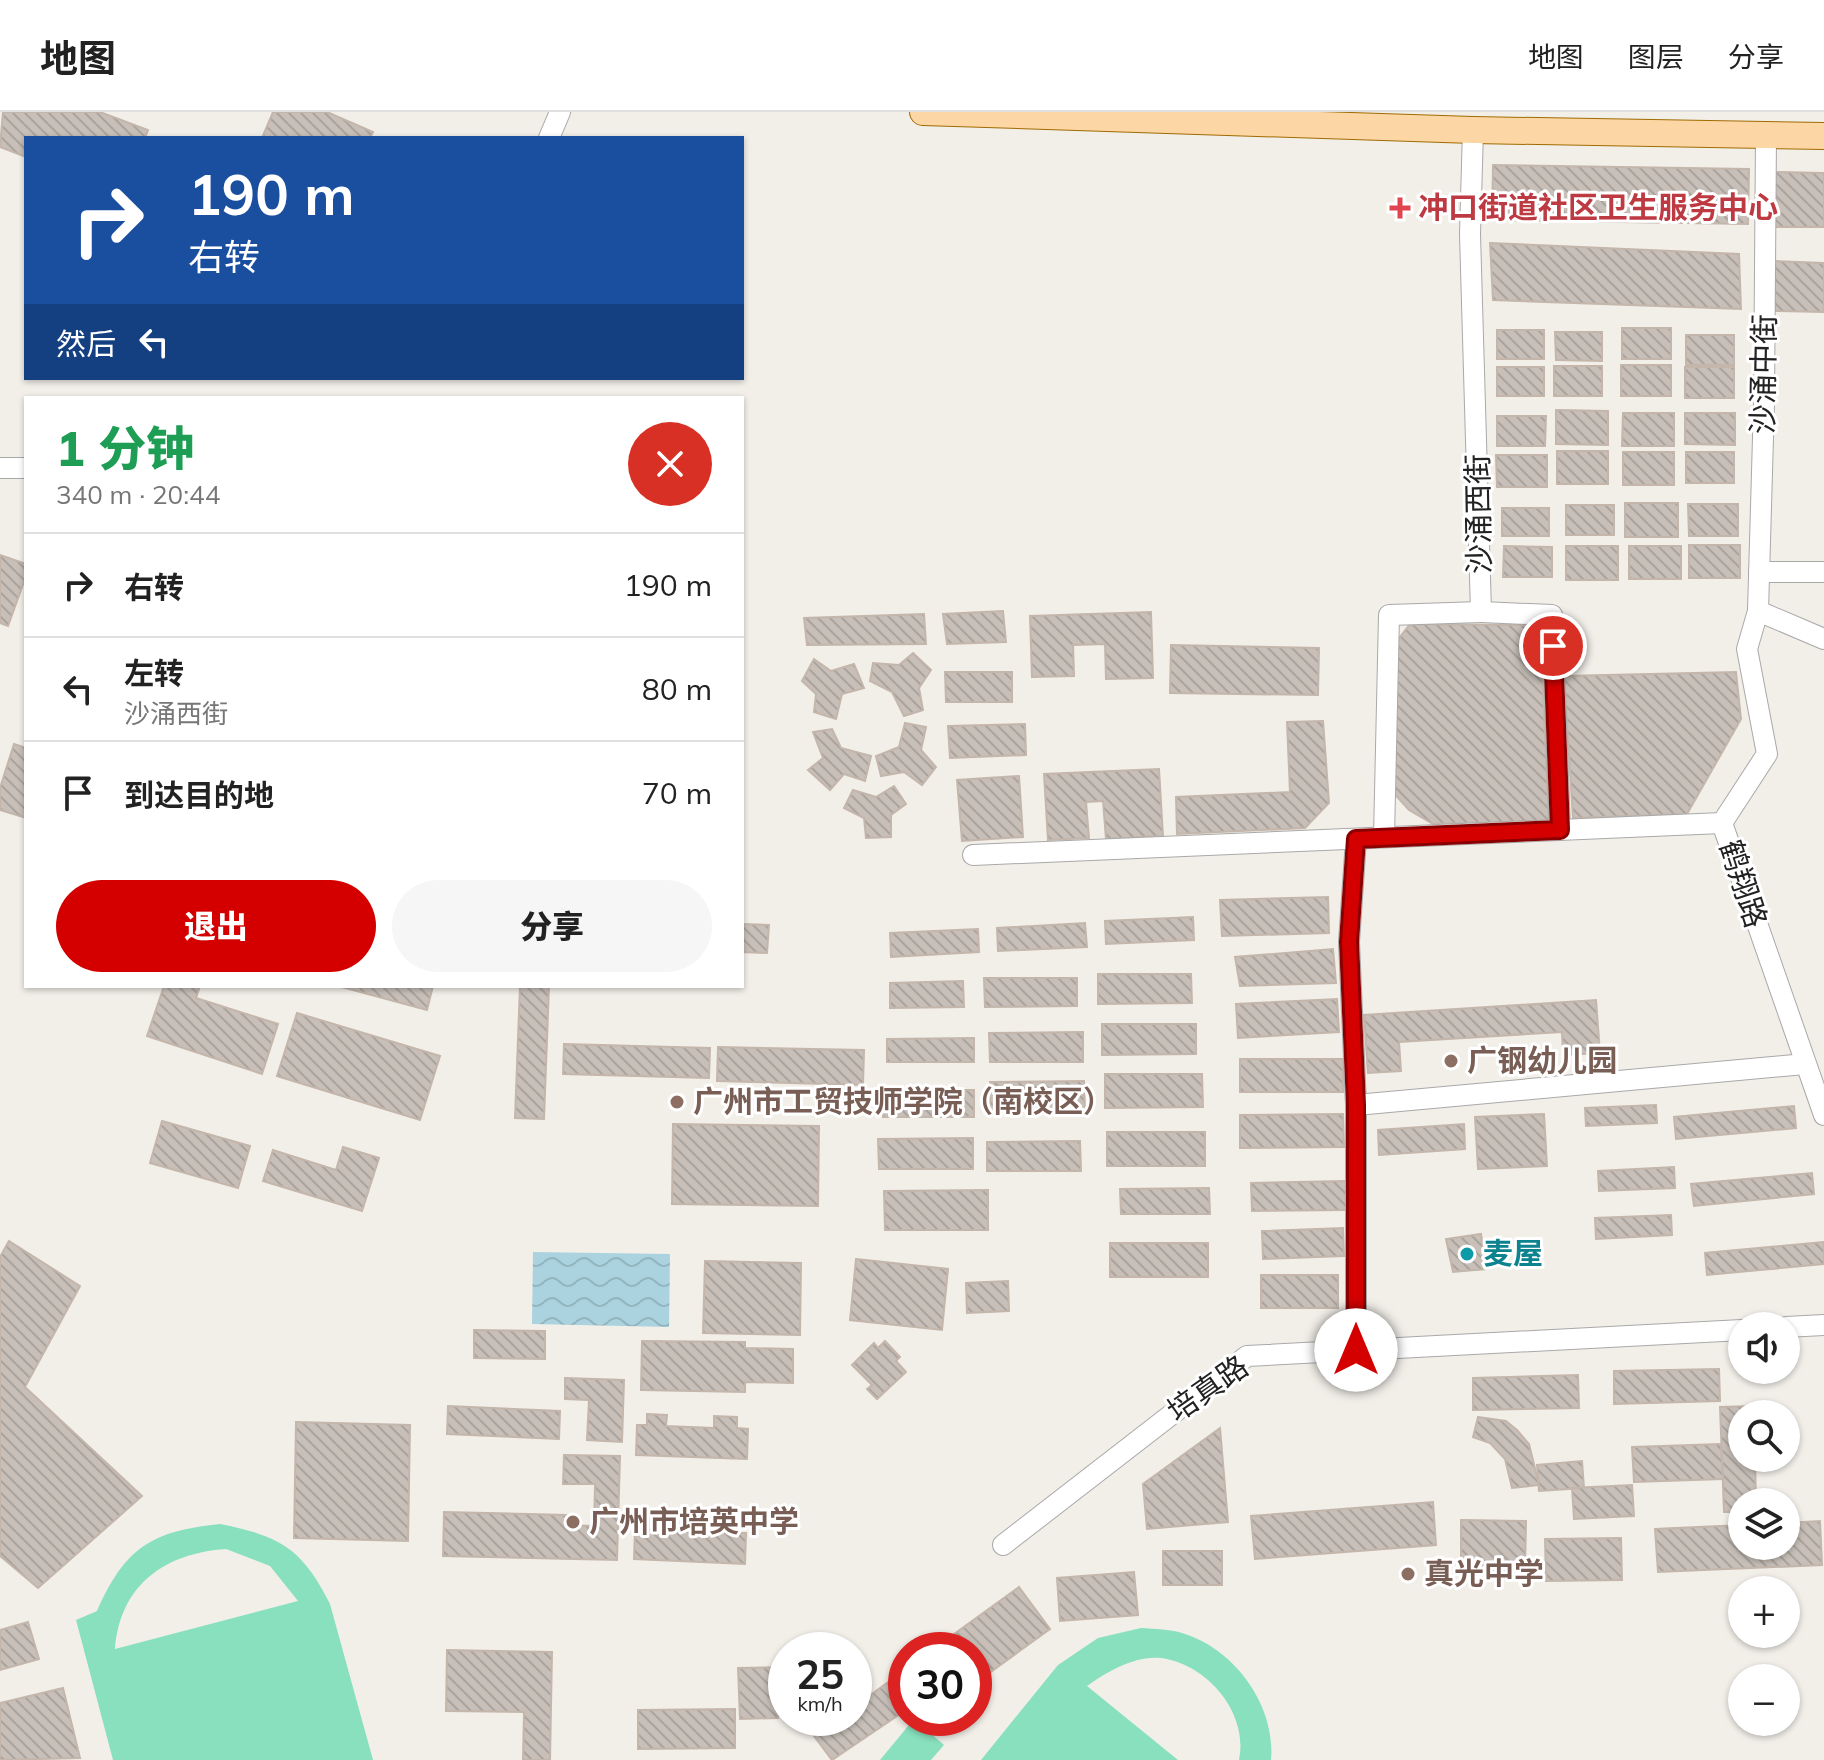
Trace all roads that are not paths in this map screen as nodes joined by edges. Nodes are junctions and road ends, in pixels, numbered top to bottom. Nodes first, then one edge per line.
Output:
1 (560, 112) edge
2 (923, 112) edge
3 (1473, 130) junction
4 (550, 136) edge
5 (1766, 136) junction
6 (1824, 136) edge
7 (0, 468) edge
8 (24, 468) edge
9 (1759, 572) junction
10 (1824, 572) edge
11 (1758, 611) junction
12 (1481, 612) junction
13 (1824, 639) edge
14 (1722, 823) junction
15 (1560, 830) junction
16 (1384, 837) junction
17 (1356, 839) junction
18 (973, 855) dead end
19 (1805, 1064) junction
20 (1356, 1105) junction
21 (1824, 1115) edge
22 (1824, 1325) edge
23 (1800, 1326) edge
24 (1728, 1331) edge
25 (1356, 1350) junction
26 (1003, 1545) dead end

1 - 4 street
2 - 3 main road
3 - 5 main road
3 - 12 street, 沙涌西街
5 - 6 main road
5 - 9 street, 沙涌中街
7 - 8 street
9 - 10 street
9 - 11 street, 沙涌中街
11 - 13 street
11 - 14 street, 鹤翔路
12 - 15 street, 沙涌西街
12 - 16 street
14 - 15 street
14 - 19 street, 鹤翔路
15 - 16 street
16 - 17 street
17 - 18 street
17 - 20 street
19 - 20 street
19 - 21 street, 鹤翔路
20 - 25 street
22 - 23 street
24 - 25 street, 培真路
25 - 26 street, 培真路

